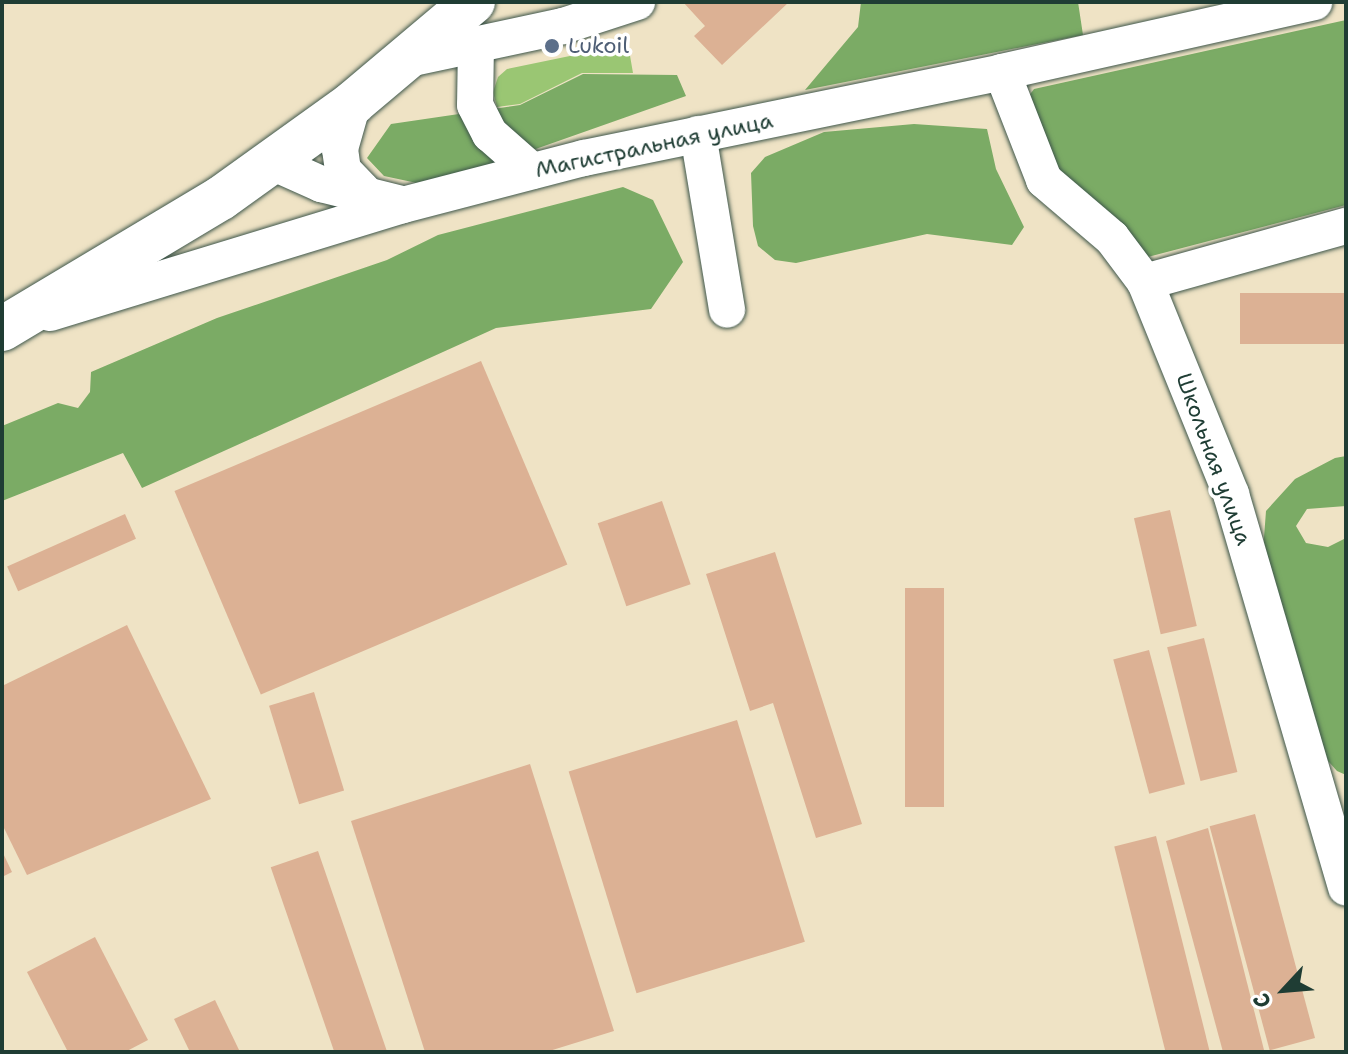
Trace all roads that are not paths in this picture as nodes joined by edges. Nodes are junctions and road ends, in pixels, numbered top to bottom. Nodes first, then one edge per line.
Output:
1 (637, 2) edge
2 (1314, 2) edge
3 (475, 23) edge
4 (1002, 72) junction
5 (353, 103) junction
6 (698, 134) junction
7 (272, 162) junction
8 (532, 171) junction
9 (368, 196) junction
10 (403, 205) junction
11 (1346, 226) edge
12 (1145, 282) junction
13 (727, 310) dead end
14 (4, 328) edge
15 (1346, 888) edge

1 - 3 street
2 - 4 street, Магистральная улица
3 - 5 main road
3 - 8 street
4 - 6 street, Магистральная улица
4 - 12 street, Школьная улица
5 - 7 main road
5 - 9 street
6 - 8 street, Магистральная улица
6 - 13 street
7 - 9 street
7 - 14 main road
8 - 10 street, Магистральная улица
9 - 10 street
10 - 14 street, Магистральная улица
11 - 12 street
12 - 15 street, Школьная улица

